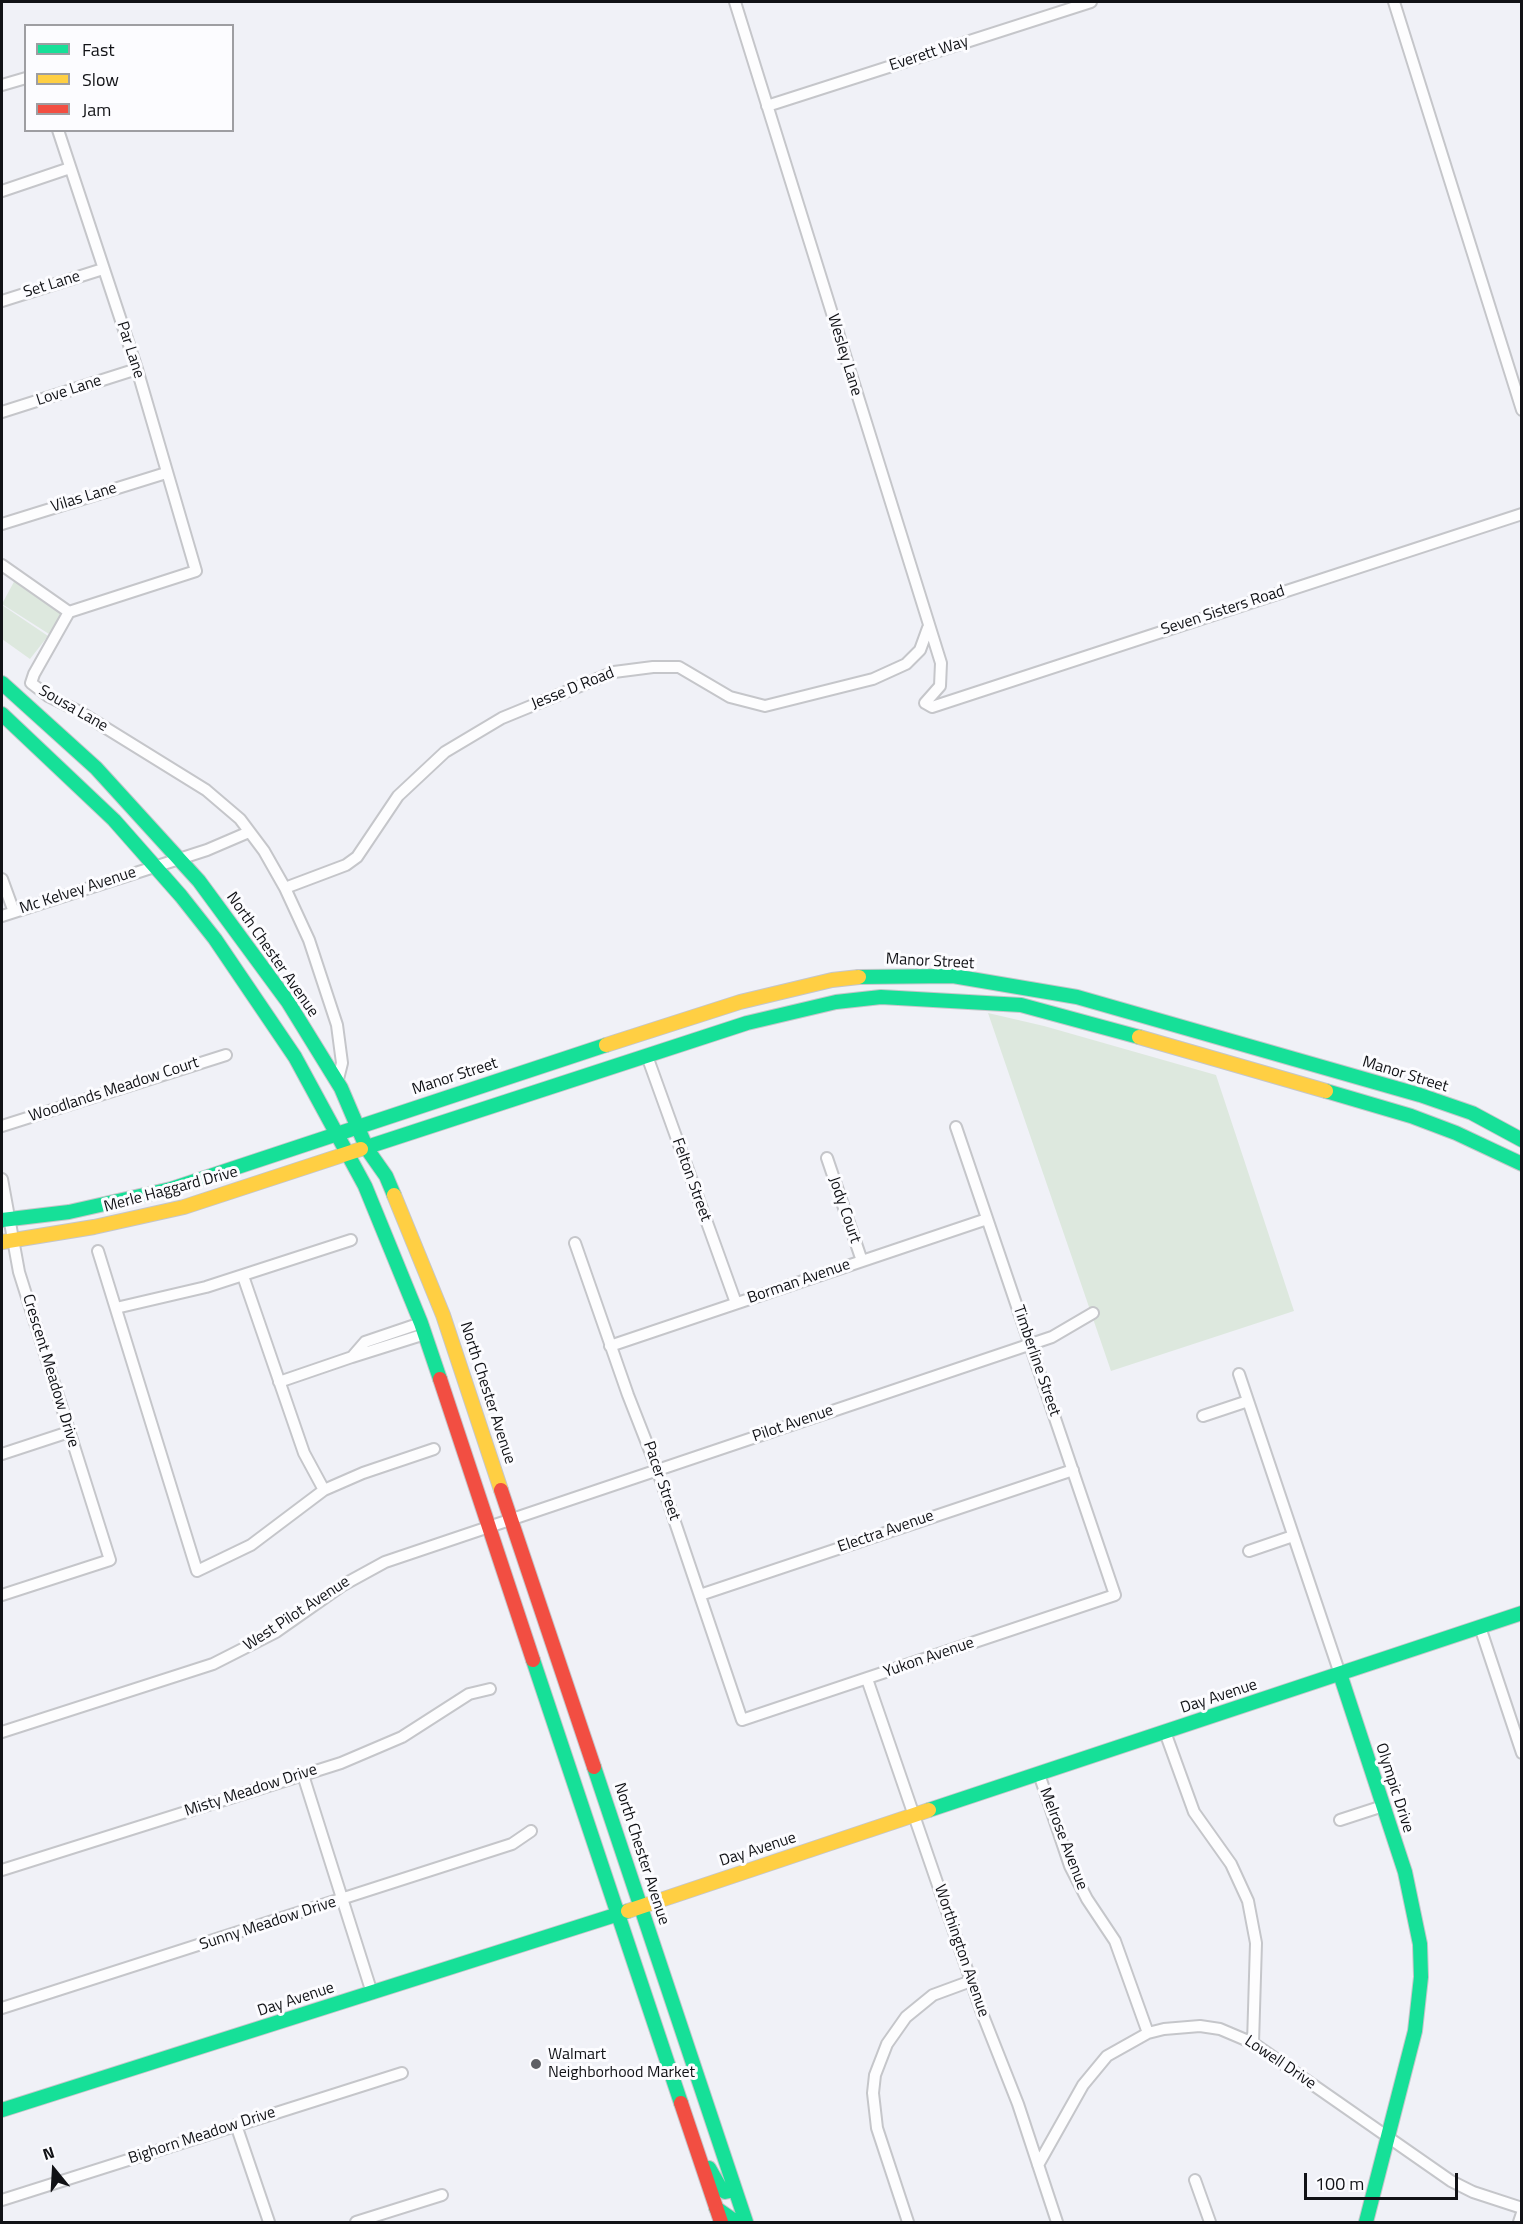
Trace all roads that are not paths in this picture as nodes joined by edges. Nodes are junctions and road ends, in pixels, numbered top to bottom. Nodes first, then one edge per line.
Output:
1 (735, 2) edge
2 (1091, 2) edge
3 (1394, 2) edge
4 (24, 79) edge
5 (2, 85) edge
6 (767, 106) junction
7 (59, 132) edge
8 (70, 168) junction
9 (2, 191) edge
10 (103, 269) junction
11 (2, 301) edge
12 (137, 369) junction
13 (1521, 410) edge
14 (2, 412) edge
15 (166, 473) junction
16 (1521, 514) edge
17 (2, 524) edge
18 (2, 565) edge
19 (69, 612) junction
20 (928, 628) junction
21 (2, 683) edge
22 (925, 703) joint
23 (2, 714) edge
24 (249, 832) junction
25 (179, 858) junction
26 (155, 865) junction
27 (2, 879) edge
28 (285, 888) junction
29 (14, 912) junction
30 (2, 916) edge
31 (226, 1054) dead end
32 (647, 1056) junction
33 (337, 1083) junction
34 (357, 1125) junction
35 (2, 1126) edge
36 (956, 1127) dead end
37 (334, 1132) junction
38 (1521, 1140) edge
39 (368, 1149) junction
40 (346, 1155) junction
41 (827, 1158) dead end
42 (1521, 1164) edge
43 (2, 1179) edge
44 (987, 1219) junction
45 (6, 1220) edge
46 (351, 1240) dead end
47 (8, 1241) edge
48 (575, 1243) dead end
49 (98, 1251) dead end
50 (862, 1261) junction
51 (243, 1276) junction
52 (736, 1303) junction
53 (116, 1308) junction
54 (1093, 1313) dead end
55 (423, 1328) junction
56 (1030, 1344) junction
57 (610, 1346) junction
58 (1239, 1374) dead end
59 (279, 1382) junction
60 (1248, 1401) junction
61 (1203, 1416) dead end
62 (69, 1432) junction
63 (435, 1449) dead end
64 (2, 1454) edge
65 (657, 1469) junction
66 (1073, 1470) junction
67 (324, 1490) junction
68 (511, 1517) junction
69 (489, 1524) junction
70 (1293, 1536) junction
71 (1249, 1551) dead end
72 (2, 1594) edge
73 (700, 1595) junction
74 (1115, 1595) joint
75 (1521, 1613) edge
76 (1480, 1627) junction
77 (1340, 1674) junction
78 (867, 1678) junction
79 (490, 1689) dead end
80 (742, 1720) joint
81 (2, 1732) edge
82 (1165, 1732) junction
83 (1521, 1753) edge
84 (1039, 1774) junction
85 (303, 1775) junction
86 (1383, 1806) junction
87 (914, 1816) junction
88 (1340, 1820) dead end
89 (531, 1831) dead end
90 (2, 1870) edge
91 (342, 1900) junction
92 (640, 1906) junction
93 (618, 1914) junction
94 (971, 1981) junction
95 (372, 1993) junction
96 (2, 2008) edge
97 (1148, 2033) junction
98 (1253, 2043) junction
99 (402, 2073) dead end
100 (2, 2110) edge
101 (236, 2125) junction
102 (1388, 2138) junction
103 (695, 2145) junction
104 (1038, 2165) junction
105 (1195, 2180) dead end
106 (735, 2190) junction
107 (442, 2195) dead end
108 (2, 2200) edge
109 (716, 2208) junction
110 (1521, 2208) edge
111 (1521, 2213) edge
112 (269, 2223) edge
113 (356, 2223) edge
114 (721, 2223) edge
115 (736, 2223) edge
116 (746, 2223) edge
117 (908, 2223) edge
118 (1057, 2223) edge
119 (1210, 2223) edge
120 (1365, 2223) edge
121 (1519, 2223) edge

1 - 6 street, Wesley Lane
2 - 6 street, Everett Way
3 - 13 street
4 - 5 street
6 - 20 street, Wesley Lane
7 - 8 street, Par Lane
8 - 9 street
8 - 10 street, Par Lane
10 - 11 street, Set Lane
10 - 12 street, Par Lane
12 - 14 street, Love Lane
12 - 15 street, Par Lane
15 - 17 street, Vilas Lane
15 - 19 street, Par Lane
16 - 22 street, Seven Sisters Road
18 - 19 street
19 - 24 street, Sousa Lane
20 - 22 street, Wesley Lane
20 - 28 street, Jesse D Road
21 - 25 main road, North Chester Avenue
23 - 26 main road
24 - 25 street
24 - 28 street
25 - 26 street
25 - 33 main road, North Chester Avenue
26 - 29 street, Mc Kelvey Avenue
26 - 37 main road
27 - 29 street
28 - 33 street
29 - 30 street, Mc Kelvey Avenue
31 - 35 street, Woodlands Meadow Court
32 - 39 main road
32 - 42 main road
32 - 52 street, Felton Street
33 - 34 main road, North Chester Avenue
34 - 37 main road, Manor Street
34 - 38 main road, Manor Street
34 - 39 main road, North Chester Avenue
36 - 44 street, Timberline Street
37 - 40 main road
37 - 45 main road, Merle Haggard Drive
39 - 40 main road
39 - 68 main road, North Chester Avenue
40 - 47 main road, Merle Haggard Drive
40 - 55 main road
41 - 50 street, Jody Court
43 - 45 street, Crescent Meadow Drive
44 - 50 street, Borman Avenue
44 - 56 street, Timberline Street
45 - 47 street, Crescent Meadow Drive
46 - 51 street
47 - 62 street, Crescent Meadow Drive
48 - 57 street, Pacer Street
49 - 53 street
50 - 52 street, Borman Avenue
51 - 53 street
51 - 59 street
52 - 57 street, Borman Avenue
53 - 67 street
54 - 56 street, Pilot Avenue
55 - 59 street
55 - 69 main road
56 - 65 street, Pilot Avenue
56 - 66 street, Timberline Street
57 - 65 street, Pacer Street
58 - 60 street, Olympic Drive
59 - 67 street
60 - 61 street
60 - 70 street, Olympic Drive
62 - 64 street
62 - 72 street, Crescent Meadow Drive
63 - 67 street
65 - 68 street, Pilot Avenue
65 - 73 street, Pacer Street
66 - 73 street, Electra Avenue
66 - 74 street, Timberline Street
68 - 69 street, Pilot Avenue
68 - 92 main road, North Chester Avenue
69 - 81 street, West Pilot Avenue
69 - 93 main road
70 - 71 street
70 - 77 street, Olympic Drive
73 - 80 street, Pacer Street
74 - 78 street, Yukon Avenue
75 - 76 main road, Day Avenue
76 - 77 main road, Day Avenue
76 - 83 street
77 - 82 main road, Day Avenue
77 - 86 main road, Olympic Drive
78 - 80 street, Yukon Avenue
78 - 87 street, Worthington Avenue
79 - 85 street, Misty Meadow Drive
82 - 84 main road, Day Avenue
82 - 98 street
84 - 87 main road, Day Avenue
84 - 97 street, Melrose Avenue
85 - 90 street, Misty Meadow Drive
85 - 91 street
86 - 88 street
86 - 102 main road, Olympic Drive
87 - 92 main road, Day Avenue
87 - 94 street, Worthington Avenue
89 - 91 street, Sunny Meadow Drive
91 - 95 street
91 - 96 street, Sunny Meadow Drive
92 - 93 main road, Day Avenue
92 - 106 main road, North Chester Avenue
93 - 95 main road, Day Avenue
93 - 103 main road
94 - 104 street, Worthington Avenue
94 - 117 street
95 - 100 main road, Day Avenue
97 - 98 street, Lowell Drive
97 - 104 street, Lowell Drive
98 - 102 street, Lowell Drive
99 - 101 street, Bighorn Meadow Drive
101 - 108 street, Bighorn Meadow Drive
101 - 112 street
102 - 110 street, Lowell Drive
102 - 120 main road, Olympic Drive
103 - 106 main road
103 - 109 main road
104 - 118 street, Worthington Avenue
105 - 119 street
106 - 116 main road, North Chester Avenue
107 - 113 street
109 - 114 main road
109 - 115 main road
111 - 121 street

